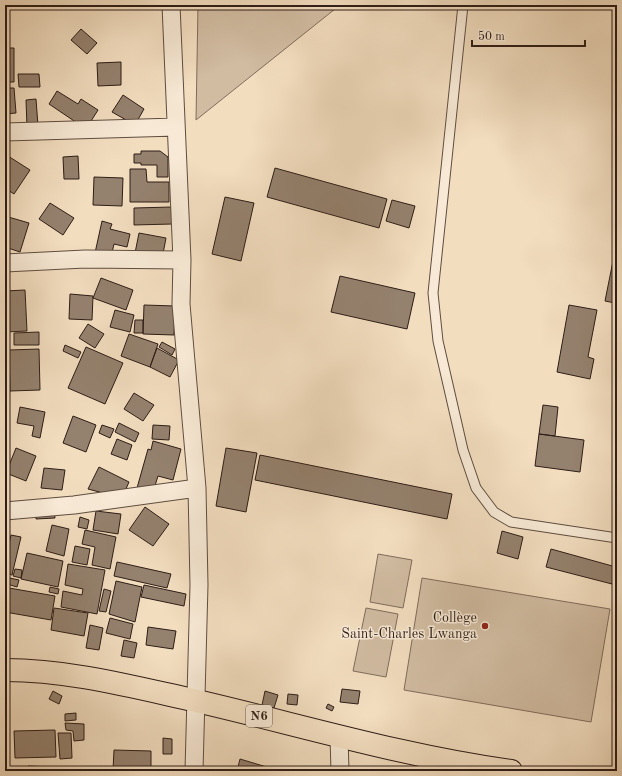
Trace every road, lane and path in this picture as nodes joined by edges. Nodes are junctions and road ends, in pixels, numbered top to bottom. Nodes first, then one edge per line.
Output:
1 (171, 5) edge
2 (463, 5) edge
3 (176, 127) junction
4 (5, 132) edge
5 (182, 260) junction
6 (5, 263) edge
7 (197, 488) junction
8 (5, 511) edge
9 (617, 538) edge
10 (5, 670) edge
11 (196, 700) junction
12 (339, 737) junction
13 (194, 771) edge
14 (340, 771) edge
15 (511, 771) edge

1 - 3 street
2 - 9 lane
3 - 4 street
3 - 5 street
5 - 6 street
5 - 7 street
7 - 8 street
7 - 11 street
10 - 11 main road, N6
11 - 12 main road, N6
11 - 13 street
12 - 14 street
12 - 15 main road, N6

